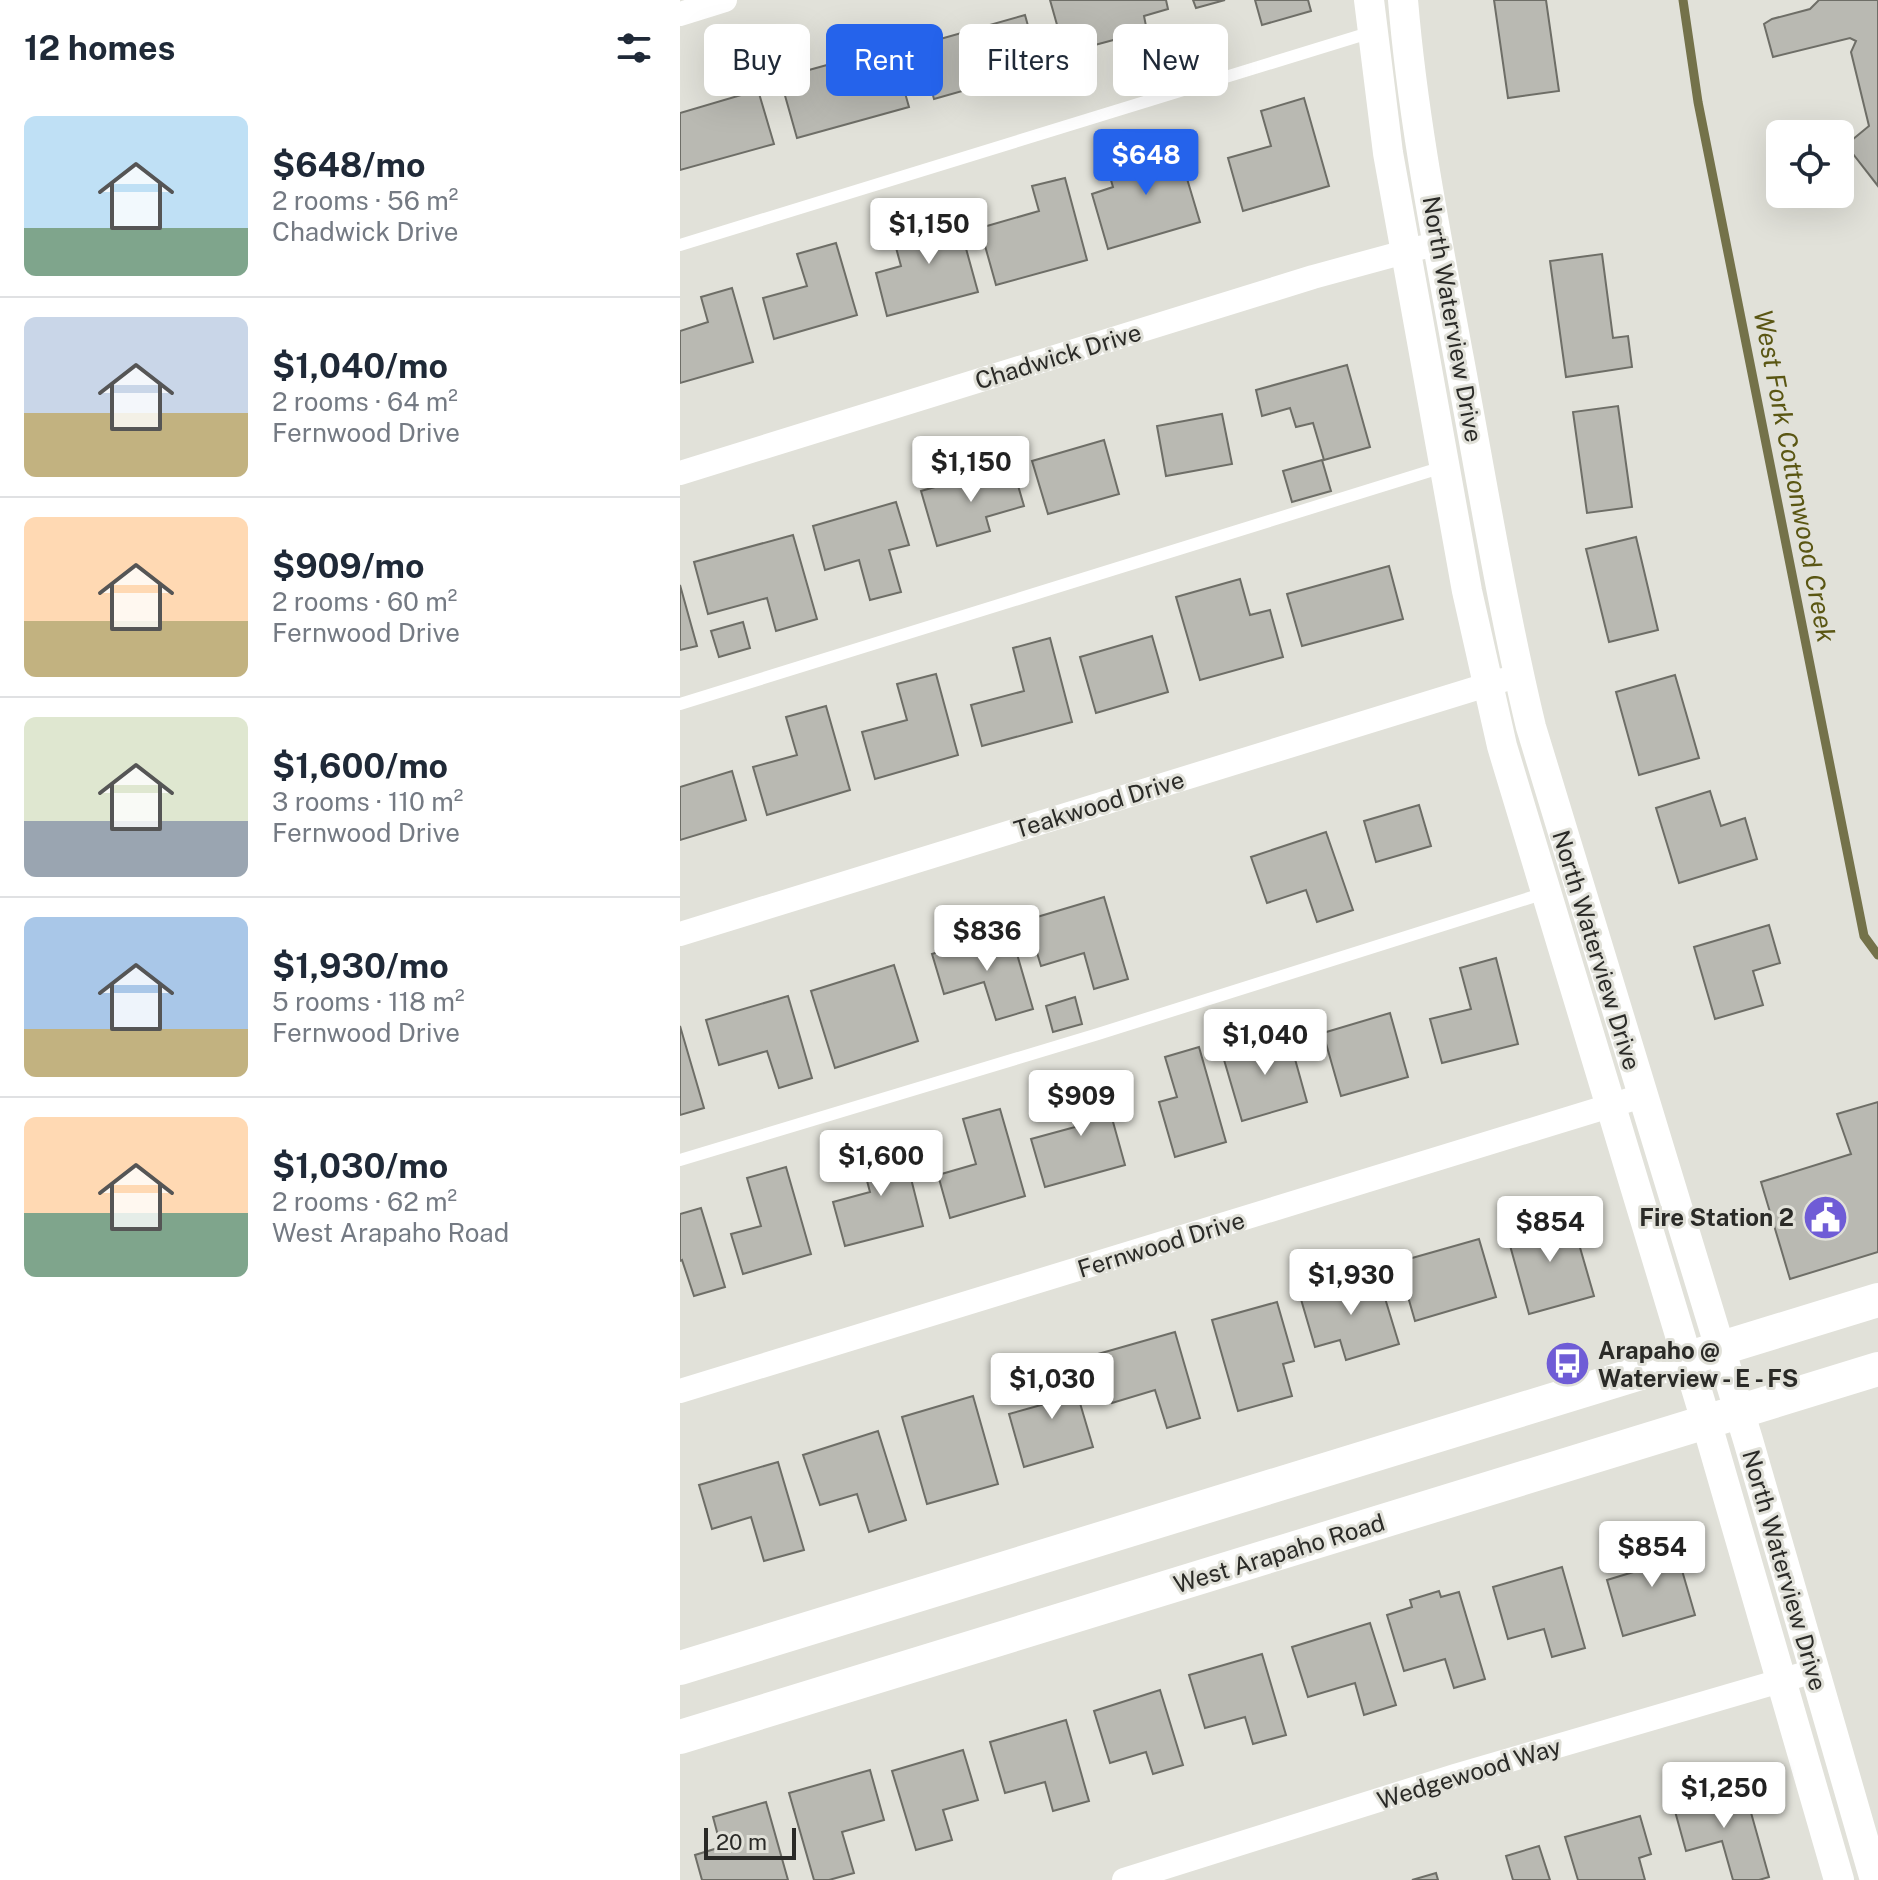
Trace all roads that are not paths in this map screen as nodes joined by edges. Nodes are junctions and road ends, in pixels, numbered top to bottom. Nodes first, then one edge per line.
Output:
1 (725, 0) edge
2 (1369, 0) edge
3 (1403, 0) edge
4 (680, 14) edge
5 (1372, 32) junction
6 (1438, 243) junction
7 (680, 245) edge
8 (1406, 251) junction
9 (1446, 466) junction
10 (680, 473) edge
11 (1519, 675) junction
12 (1487, 685) junction
13 (680, 704) edge
14 (1545, 893) junction
15 (680, 934) edge
16 (1642, 1096) junction
17 (1610, 1106) junction
18 (680, 1160) edge
19 (1878, 1300) edge
20 (1720, 1348) junction
21 (1687, 1358) junction
22 (1878, 1369) edge
23 (680, 1391) edge
24 (1739, 1411) junction
25 (1706, 1421) junction
26 (680, 1668) edge
27 (1814, 1671) junction
28 (1781, 1680) junction
29 (680, 1737) edge
30 (1872, 1845) edge
31 (1124, 1880) edge
32 (1839, 1880) edge
33 (1875, 1880) edge

1 - 4 street
2 - 5 street, North Waterview Drive
3 - 6 street, North Waterview Drive
5 - 7 lane
5 - 8 street, North Waterview Drive
6 - 8 street, Chadwick Drive
6 - 11 street, North Waterview Drive
8 - 9 street, North Waterview Drive
8 - 10 street, Chadwick Drive
9 - 12 street, North Waterview Drive
9 - 13 lane
11 - 12 street, Teakwood Drive
11 - 16 street, North Waterview Drive
12 - 14 street, North Waterview Drive
12 - 15 street, Teakwood Drive
14 - 17 street, North Waterview Drive
14 - 18 lane
16 - 17 street, Fernwood Drive
16 - 20 street, North Waterview Drive
17 - 21 street, North Waterview Drive
17 - 23 street, Fernwood Drive
19 - 20 main road
20 - 21 main road
20 - 24 street, North Waterview Drive
21 - 25 street, North Waterview Drive
21 - 26 main road
22 - 24 main road, West Arapaho Road
24 - 25 main road, West Arapaho Road
24 - 27 street, North Waterview Drive
25 - 28 street, North Waterview Drive
25 - 29 main road, West Arapaho Road
27 - 28 street, Wedgewood Way
27 - 30 street, North Waterview Drive
28 - 31 street, Wedgewood Way
28 - 32 street, North Waterview Drive
30 - 33 street, North Waterview Drive

